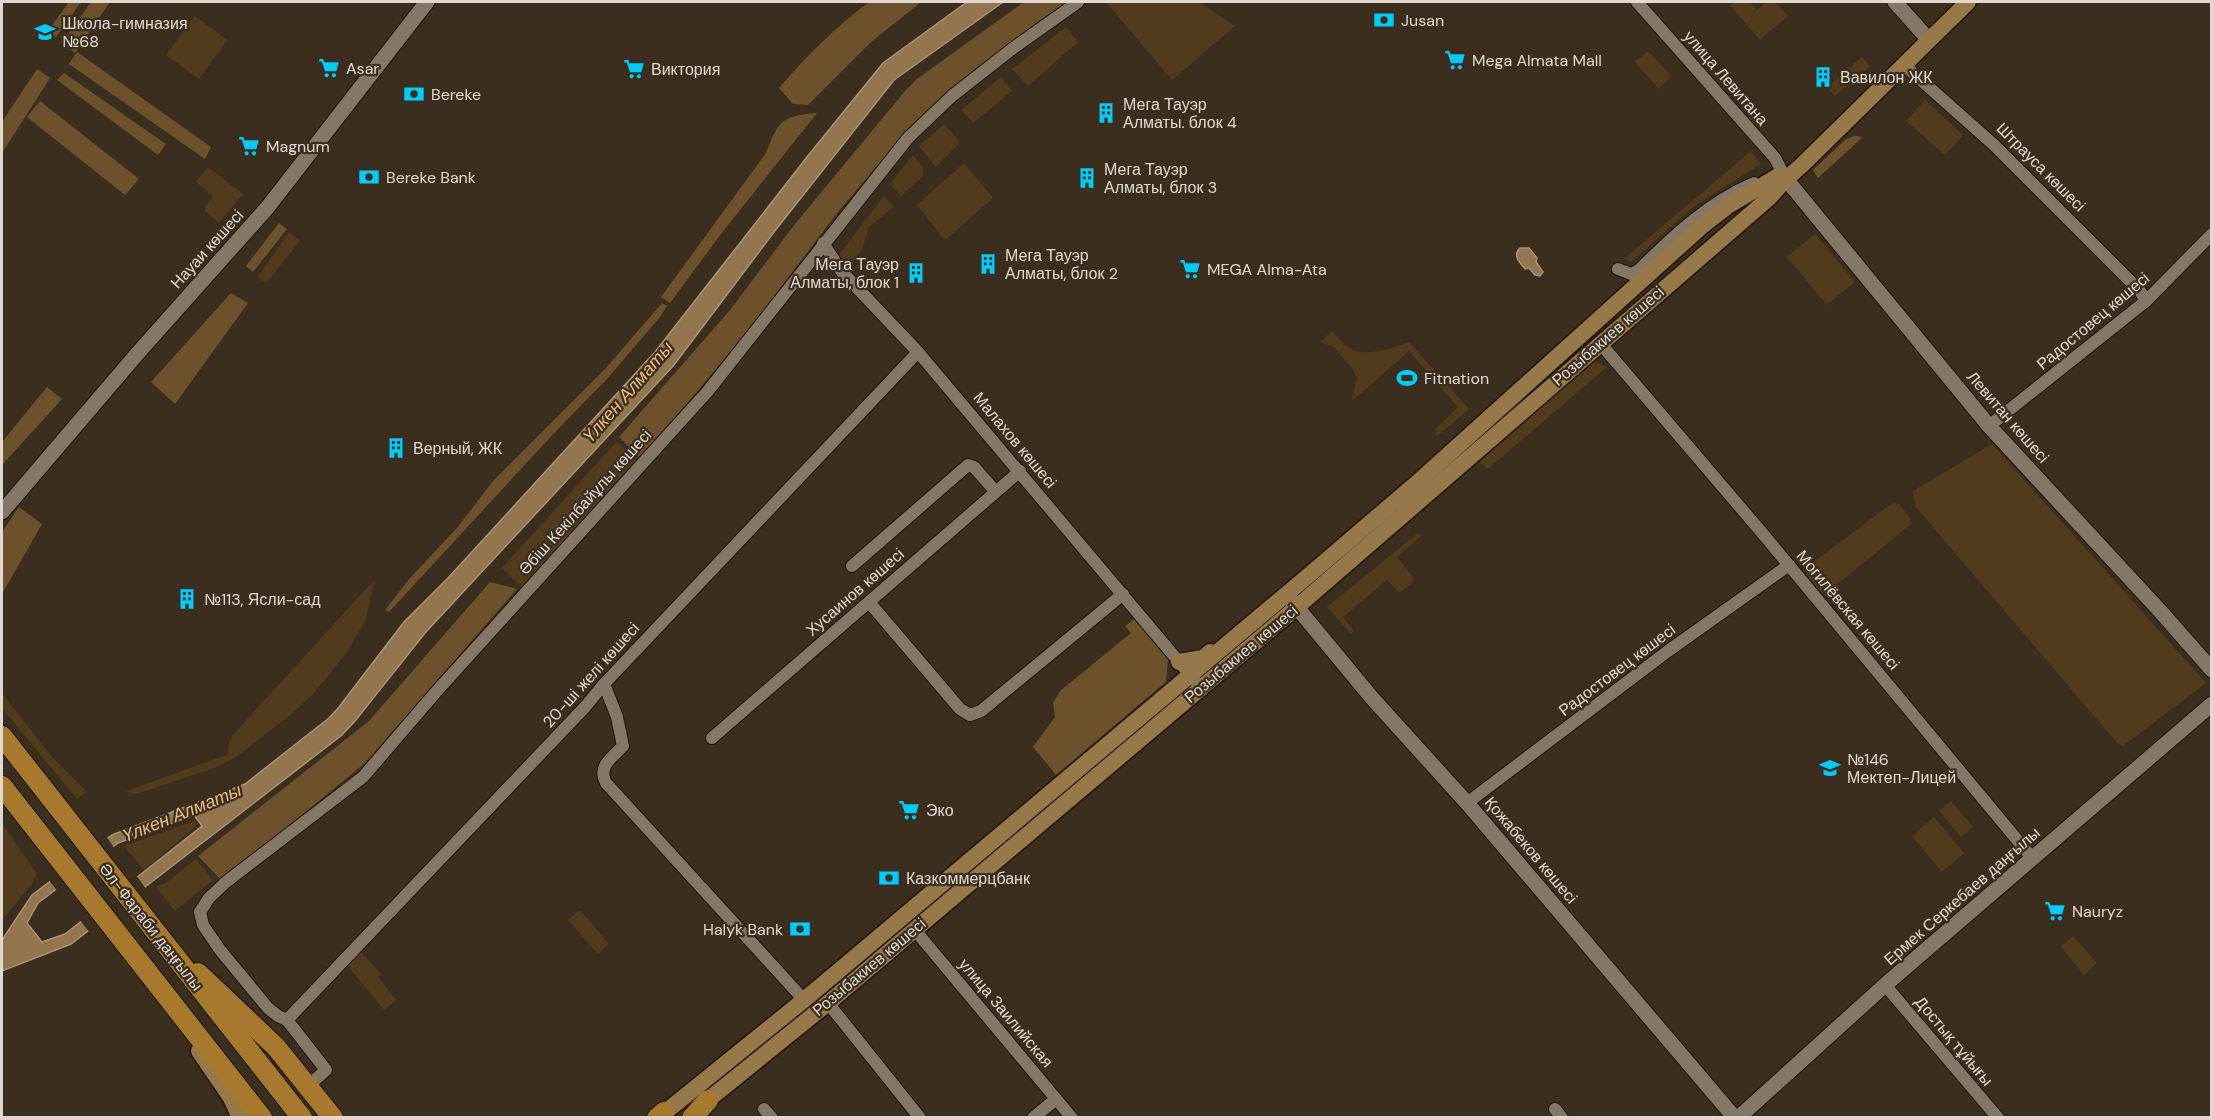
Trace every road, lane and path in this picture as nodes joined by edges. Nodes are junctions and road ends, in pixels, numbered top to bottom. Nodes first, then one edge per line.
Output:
1 (427, 2) edge
2 (1078, 2) edge
3 (1637, 2) edge
4 (1895, 2) edge
5 (1968, 2) edge
6 (1929, 40) junction
7 (1904, 65) junction
8 (1782, 177) junction
9 (2211, 234) edge
10 (823, 243) junction
11 (1618, 268) dead end
12 (2146, 301) junction
13 (1600, 344) junction
14 (918, 352) junction
15 (1989, 426) junction
16 (1020, 471) junction
17 (995, 491) junction
18 (2, 512) edge
19 (852, 566) dead end
20 (1789, 566) junction
21 (1123, 594) junction
22 (1291, 601) junction
23 (869, 602) junction
24 (1269, 609) junction
25 (1179, 662) junction
26 (2211, 670) edge
27 (1196, 682) junction
28 (604, 684) junction
29 (2211, 704) edge
30 (3, 737) edge
31 (712, 738) dead end
32 (2, 786) edge
33 (1467, 803) junction
34 (2033, 859) junction
35 (914, 930) junction
36 (156, 935) junction
37 (132, 954) junction
38 (1886, 985) junction
39 (804, 1000) junction
40 (828, 1003) junction
41 (287, 1020) junction
42 (308, 1086) junction
43 (1056, 1099) junction
44 (708, 1100) junction
45 (659, 1116) edge
46 (1739, 1117) edge
47 (240, 1118) edge
48 (262, 1118) edge
49 (302, 1118) edge
50 (333, 1118) edge
51 (685, 1118) edge
52 (692, 1118) edge
53 (920, 1118) edge
54 (1033, 1118) edge
55 (1072, 1118) edge
56 (1998, 1118) edge

1 - 18 street, Науаи көшесі
2 - 10 street, Әбіш Кекілбайұлы көшесі
3 - 8 street, улица Левитана
4 - 6 street
5 - 6 main road, Розыбакиев көшесі
6 - 7 main road, Розыбакиев көшесі
7 - 8 main road, Розыбакиев көшесі
7 - 12 street, Штрауса көшесі
8 - 11 street
8 - 13 main road, Розыбакиев көшесі
8 - 15 street, Левитан көшесі
8 - 22 main road, Розыбакиев көшесі
9 - 12 street, Радостовец көшесі
10 - 14 street, Малахов көшесі
10 - 41 street, Әбіш Кекілбайұлы көшесі
12 - 15 street, Радостовец көшесі
13 - 20 street, Могилёвская көшесі
13 - 22 main road, Розыбакиев көшесі
14 - 16 street, Малахов көшесі
14 - 28 street, 20-ші желі көшесі
15 - 26 street, Левитан көшесі
16 - 17 street, Хусаинов көшесі
16 - 21 street, Малахов көшесі
17 - 19 street
17 - 23 street, Хусаинов көшесі
20 - 33 street, Радостовец көшесі
20 - 34 street, Могилёвская көшесі
21 - 23 street
21 - 25 street, Малахов көшесі
22 - 24 main road, Розыбакиев көшесі
22 - 27 main road, Розыбакиев көшесі
22 - 33 street, Қожабеков көшесі
23 - 31 street, Хусаинов көшесі
24 - 25 main road
24 - 27 main road, Розыбакиев көшесі
25 - 27 street, Малахов көшесі
27 - 35 main road, Розыбакиев көшесі
27 - 39 main road, Розыбакиев көшесі
28 - 39 street
28 - 41 street, 20-ші желі көшесі
29 - 34 street, Ермек Серкебаев даңғылы
30 - 36 main road, Әл-Фараби даңғылы
32 - 37 main road, Әл-Фараби даңғылы
33 - 46 street, Қожабеков көшесі
34 - 38 street, Ермек Серкебаев даңғылы
35 - 40 main road, Розыбакиев көшесі
35 - 43 street, улица Заилийская
36 - 42 main road
36 - 49 main road, Әл-Фараби даңғылы
37 - 47 main road
37 - 48 main road, Әл-Фараби даңғылы
38 - 46 street, Ермек Серкебаев даңғылы
38 - 56 street, Достық тұйығы
39 - 45 main road, Розыбакиев көшесі
40 - 44 main road, Розыбакиев көшесі
40 - 53 street
41 - 42 street, Әбіш Кекілбайұлы көшесі
42 - 50 main road
43 - 54 street
43 - 55 street, улица Заилийская
44 - 51 main road, Розыбакиев көшесі
44 - 52 main road

